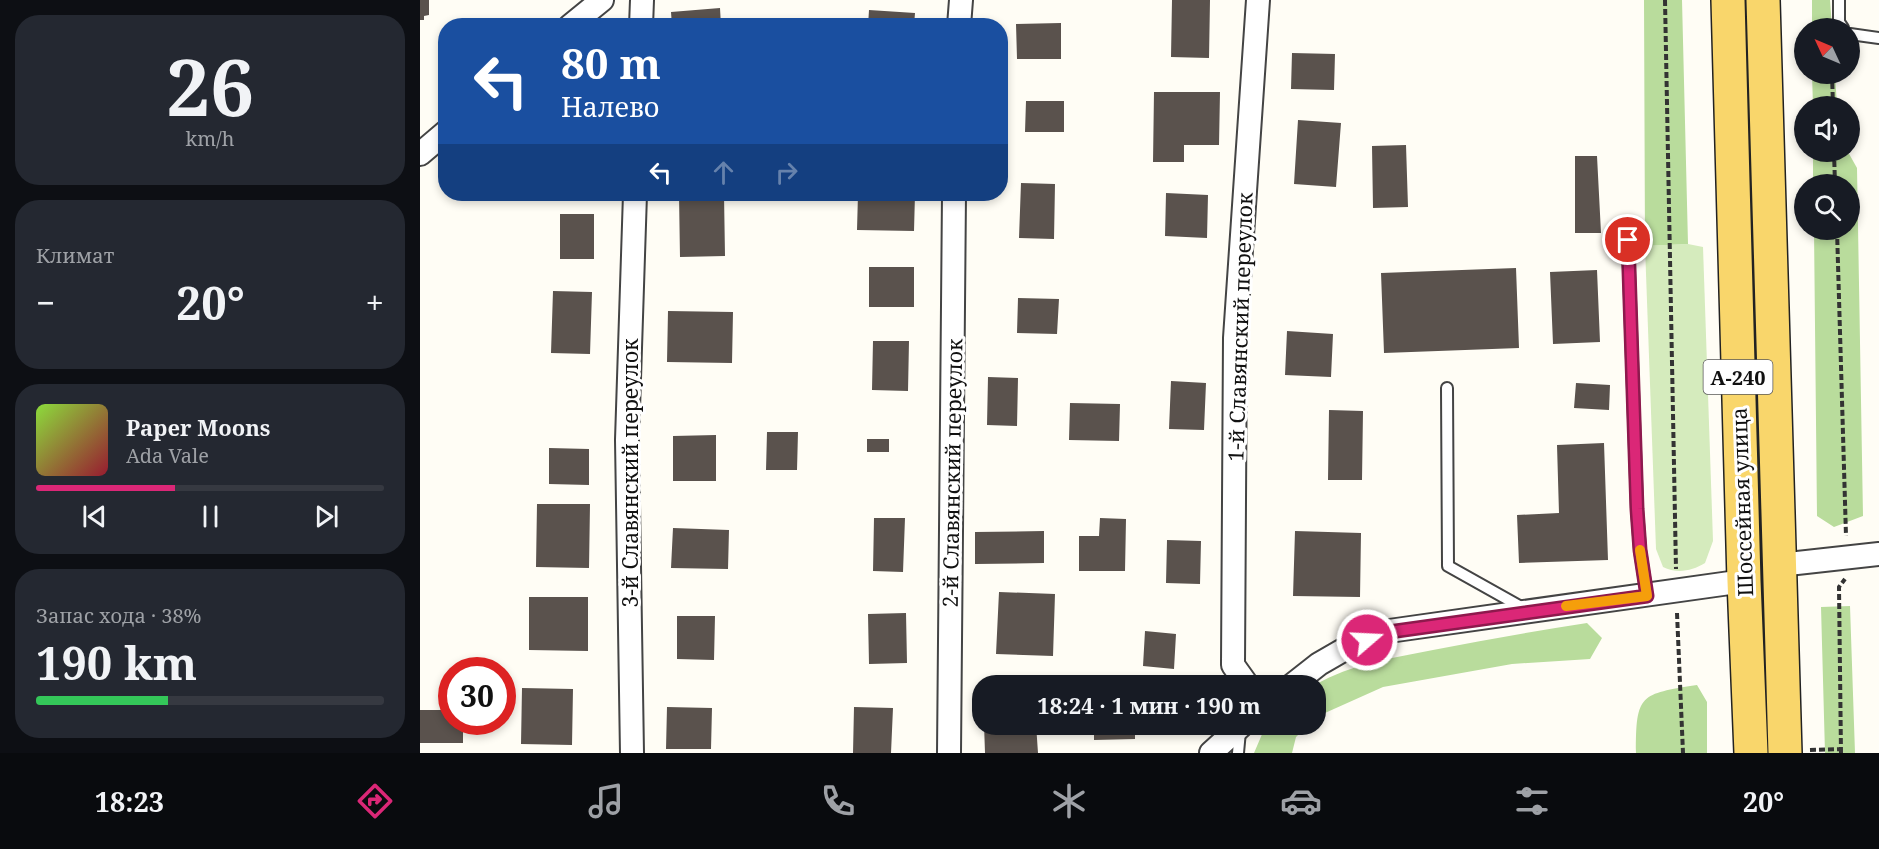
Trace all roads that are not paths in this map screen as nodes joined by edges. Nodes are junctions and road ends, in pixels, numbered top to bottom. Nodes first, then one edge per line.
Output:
1 (602, 0) edge
2 (642, 0) edge
3 (961, 0) edge
4 (1258, 0) edge
5 (1728, 0) edge
6 (1763, 0) edge
7 (1839, 0) edge
8 (580, 18) edge
9 (641, 18) edge
10 (960, 18) edge
11 (1839, 18) edge
12 (1860, 36) edge
13 (1879, 38) edge
14 (438, 139) edge
15 (420, 154) edge
16 (635, 201) edge
17 (954, 201) edge
18 (1628, 240) dead end
19 (1447, 388) dead end
20 (1879, 554) edge
21 (1779, 565) junction
22 (1744, 581) junction
23 (1647, 596) junction
24 (1529, 611) junction
25 (1240, 675) edge
26 (1305, 675) edge
27 (1231, 735) edge
28 (1240, 735) edge
29 (1794, 752) edge
30 (632, 753) edge
31 (949, 753) edge
32 (1211, 753) edge
33 (1239, 753) edge
34 (1751, 753) edge

1 - 8 street
2 - 9 street
3 - 10 street
4 - 25 street, 1-й Славянский переулок
5 - 22 main road, Шоссейная улица / А-240
6 - 21 main road, Шоссейная улица / А-240
7 - 11 lane
12 - 13 lane
14 - 15 street
16 - 30 street, 3-й Славянский переулок
17 - 31 street, 2-й Славянский переулок
18 - 23 lane
19 - 24 lane
20 - 21 street
21 - 29 main road, Шоссейная улица / А-240
22 - 23 street
22 - 34 main road, Шоссейная улица / А-240
23 - 24 street
24 - 26 street
27 - 32 street
28 - 33 lane

